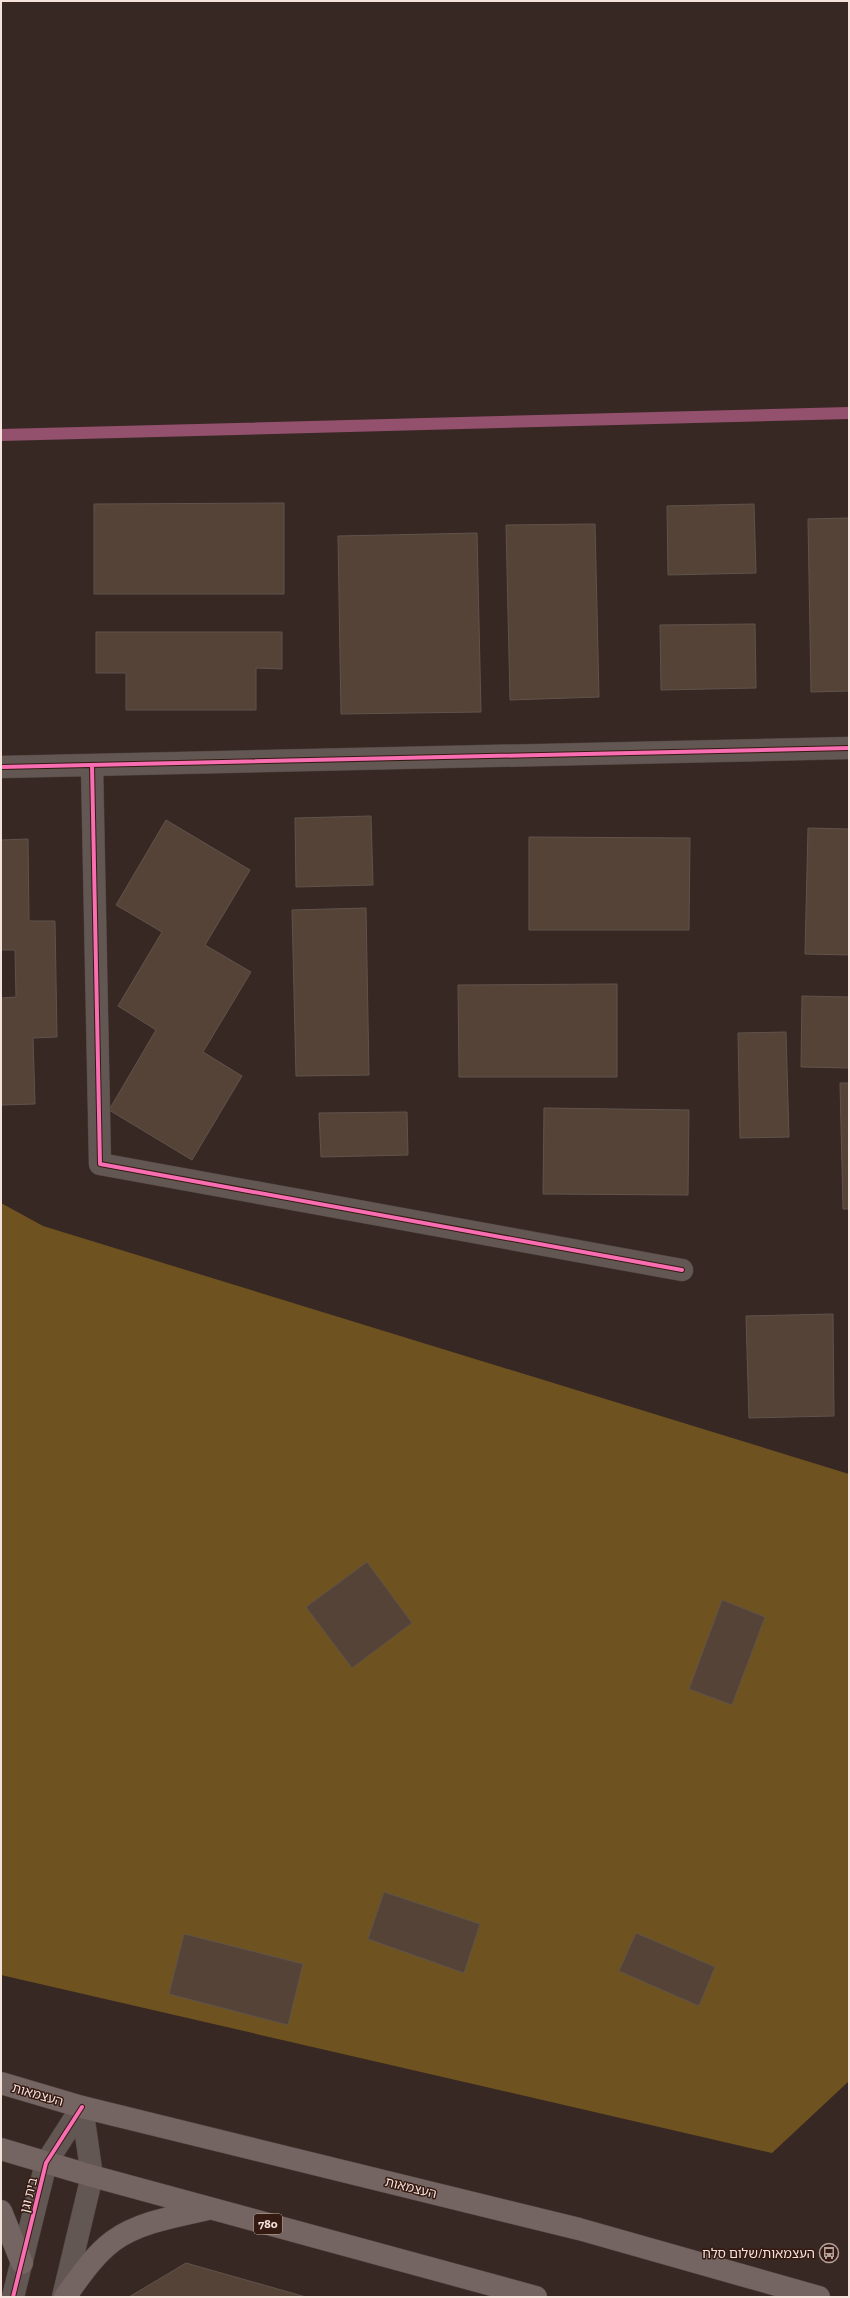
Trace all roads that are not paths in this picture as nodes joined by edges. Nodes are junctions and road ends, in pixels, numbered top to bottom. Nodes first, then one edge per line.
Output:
1 (849, 748) edge
2 (92, 765) junction
3 (1, 767) edge
4 (682, 1270) dead end
5 (1, 2083) edge
6 (82, 2107) junction
7 (1, 2149) edge
8 (46, 2163) junction
9 (92, 2176) junction
10 (211, 2208) junction
11 (1, 2211) edge
12 (22, 2263) junction
13 (12, 2297) edge
14 (64, 2297) edge
15 (536, 2297) edge
16 (819, 2297) edge

1 - 2 street
2 - 3 street
2 - 4 street
5 - 6 main road, העצמאות
6 - 8 street, בית וגן
6 - 9 street
6 - 16 main road, העצמאות
7 - 8 main road, 780
8 - 9 main road, 780
8 - 12 street, בית וגן
9 - 10 main road, 780
9 - 14 street
10 - 14 main road
10 - 15 main road, 780
11 - 12 main road
12 - 13 street, בית וגן

